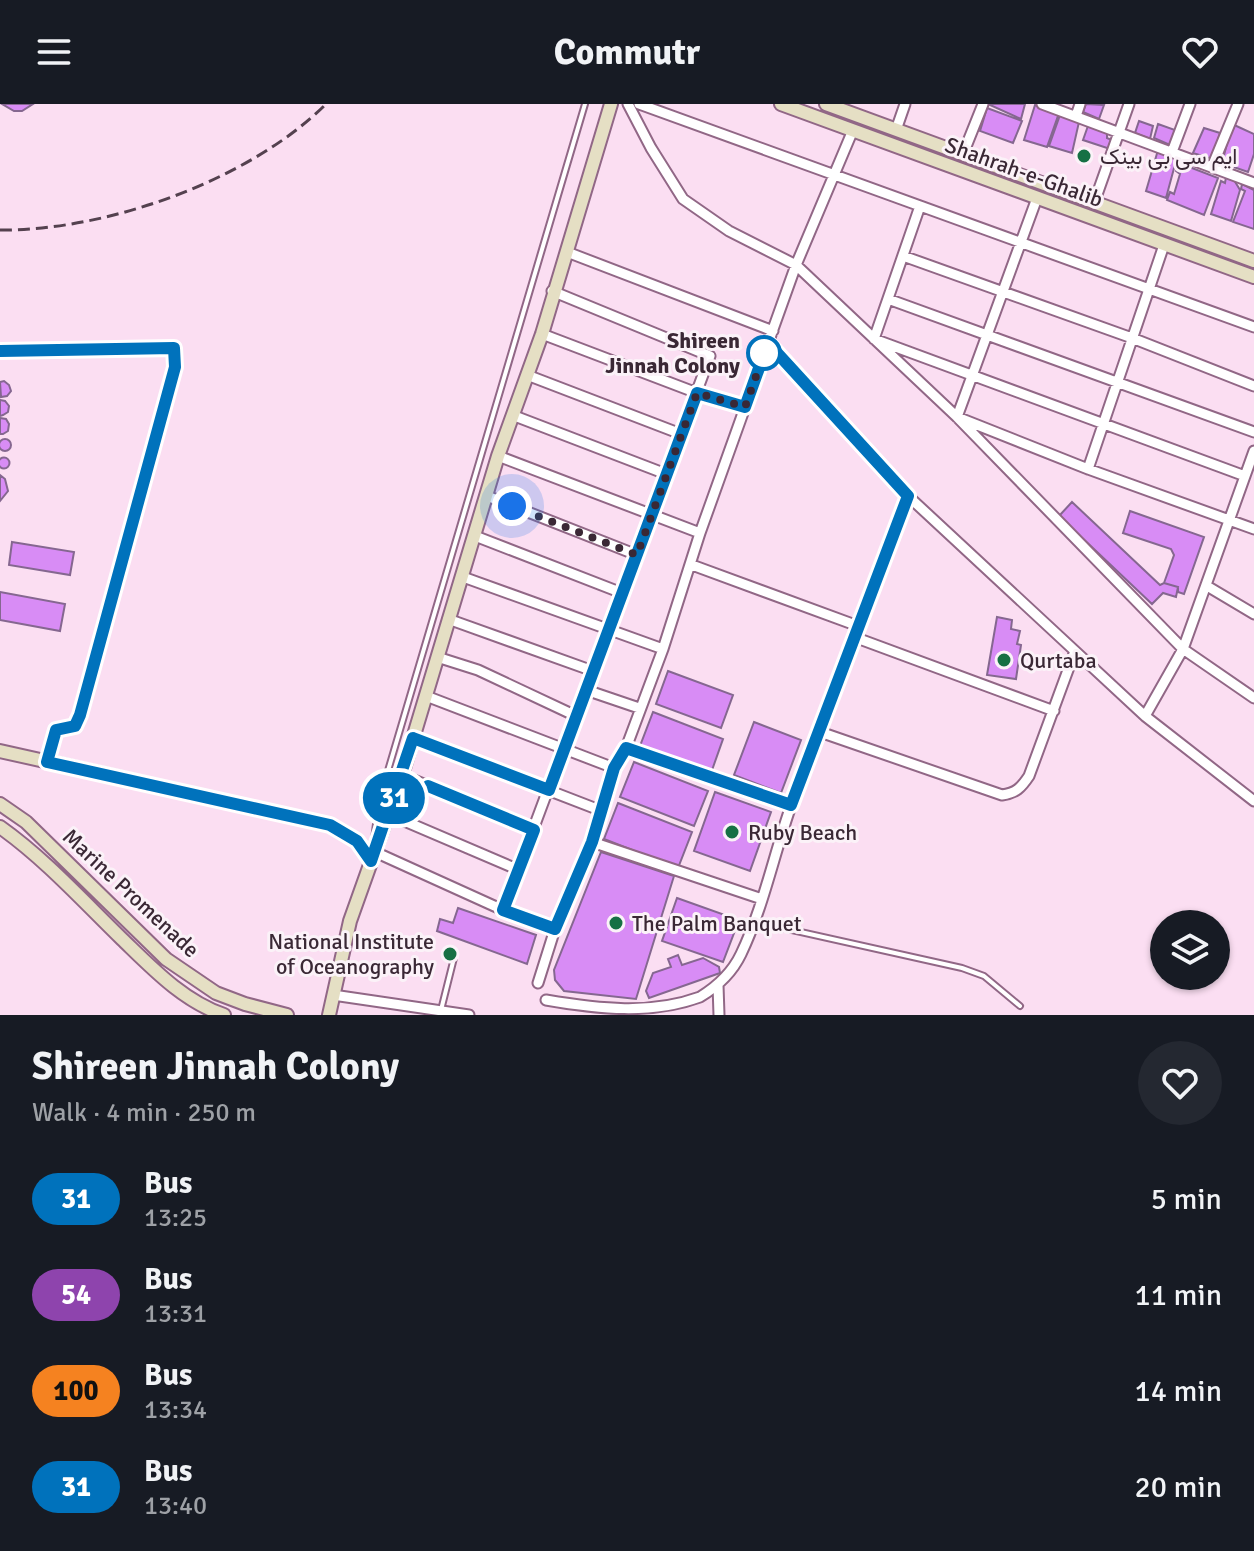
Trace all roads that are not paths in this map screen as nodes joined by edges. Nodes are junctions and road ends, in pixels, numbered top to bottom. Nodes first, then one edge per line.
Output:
1 (585, 104) edge
2 (611, 104) edge
3 (628, 104) edge
4 (639, 104) edge
5 (781, 104) edge
6 (826, 104) edge
7 (905, 104) edge
8 (983, 104) edge
9 (1042, 104) edge
10 (1080, 104) edge
11 (1129, 104) edge
12 (1190, 104) edge
13 (1238, 104) edge
14 (1076, 116) junction
15 (853, 130) junction
16 (896, 130) junction
17 (1119, 132) junction
18 (1172, 152) junction
19 (963, 154) junction
20 (1212, 167) junction
21 (834, 173) junction
22 (1253, 180) edge
23 (1037, 198) junction
24 (1094, 203) junction
25 (920, 206) junction
26 (1021, 244) junction
27 (1164, 245) junction
28 (567, 252) junction
29 (903, 256) junction
30 (1254, 261) edge
31 (796, 265) junction
32 (1254, 277) edge
33 (1149, 290) junction
34 (552, 291) junction
35 (1003, 293) junction
36 (888, 299) junction
37 (1254, 327) edge
38 (773, 331) junction
39 (542, 334) junction
40 (987, 335) junction
41 (1132, 338) junction
42 (874, 339) junction
43 (768, 343) junction
44 (0, 351) edge
45 (527, 375) junction
46 (972, 375) junction
47 (1117, 382) junction
48 (1254, 386) edge
49 (697, 393) junction
50 (745, 407) junction
51 (512, 415) junction
52 (957, 417) junction
53 (1103, 423) junction
54 (1254, 432) edge
55 (681, 434) junction
56 (1254, 451) edge
57 (498, 456) junction
58 (1088, 469) junction
59 (666, 474) junction
60 (1245, 476) junction
61 (487, 496) junction
62 (908, 496) junction
63 (651, 516) junction
64 (1229, 520) junction
65 (1254, 529) edge
66 (700, 533) junction
67 (475, 536) junction
68 (637, 555) junction
69 (692, 565) junction
70 (463, 577) junction
71 (1207, 586) junction
72 (622, 593) junction
73 (1254, 614) edge
74 (448, 619) junction
75 (858, 626) junction
76 (608, 630) junction
77 (854, 637) junction
78 (663, 649) junction
79 (1183, 649) junction
80 (1075, 651) junction
81 (437, 657) junction
82 (593, 671) junction
83 (586, 690) junction
84 (426, 696) junction
85 (1254, 698) edge
86 (639, 708) junction
87 (1054, 711) junction
88 (576, 716) junction
89 (1145, 716) junction
90 (820, 732) junction
91 (413, 738) junction
92 (626, 748) junction
93 (564, 749) junction
94 (0, 751) edge
95 (47, 762) junction
96 (614, 768) junction
97 (402, 775) junction
98 (549, 790) junction
99 (1254, 801) edge
100 (0, 804) edge
101 (791, 805) junction
102 (602, 811) junction
103 (388, 814) junction
104 (0, 827) edge
105 (534, 830) junction
106 (592, 842) junction
107 (373, 857) junction
108 (519, 870) junction
109 (762, 899) junction
110 (503, 910) junction
111 (753, 921) junction
112 (555, 929) junction
113 (454, 958) dead end
114 (538, 983) dead end
115 (718, 985) junction
116 (333, 995) junction
117 (546, 1000) dead end
118 (1020, 1006) dead end
119 (440, 1013) edge
120 (224, 1015) edge
121 (287, 1015) edge
122 (329, 1015) edge
123 (469, 1015) edge
124 (659, 1015) edge
125 (719, 1015) edge

1 - 107 lane
2 - 28 main road
3 - 31 street
4 - 21 street
5 - 15 main road, Shahrah-e-Ghalib
6 - 16 main road, Shahrah-e-Ghalib
7 - 16 street
8 - 19 street
9 - 14 street
10 - 14 street
11 - 17 street
12 - 18 street
13 - 20 street
14 - 17 street
15 - 21 street
15 - 23 main road, Shahrah-e-Ghalib
16 - 19 main road, Shahrah-e-Ghalib
17 - 18 street
17 - 24 street
18 - 20 street
19 - 24 main road, Shahrah-e-Ghalib
20 - 22 street
21 - 25 street
21 - 31 street
23 - 26 street
23 - 27 main road, Shahrah-e-Ghalib
24 - 30 main road, Shahrah-e-Ghalib
25 - 26 street
25 - 29 street
26 - 33 street
26 - 35 street
27 - 32 main road, Shahrah-e-Ghalib
27 - 33 street
28 - 34 main road
28 - 38 street
29 - 35 street
29 - 36 street
31 - 38 street
31 - 42 street
33 - 37 street
33 - 41 street
34 - 39 main road
34 - 49 street
35 - 40 street
35 - 41 street
36 - 40 street
36 - 42 street
38 - 43 street
39 - 45 main road
39 - 49 street
40 - 46 street
40 - 47 street
41 - 47 street
41 - 48 street
42 - 46 street
42 - 52 street
43 - 50 street
43 - 62 street
44 - 95 lane
45 - 51 main road
45 - 55 street
46 - 52 street
46 - 53 street
47 - 53 street
47 - 54 street
49 - 50 street
49 - 55 street
50 - 66 street
51 - 57 main road
51 - 59 street
52 - 58 street
52 - 79 street
53 - 58 street
53 - 60 street
55 - 59 street
56 - 60 street
57 - 61 main road
57 - 63 street
58 - 64 street
59 - 63 street
60 - 64 street
61 - 67 main road
61 - 68 street
62 - 75 street
62 - 80 street
63 - 66 street
63 - 68 street
64 - 65 street
64 - 71 street
66 - 69 street
67 - 70 main road
67 - 72 street
68 - 72 street
69 - 75 street
69 - 78 street
70 - 74 main road
70 - 76 street
71 - 73 street
71 - 79 street
72 - 76 street
74 - 81 main road
74 - 82 street
75 - 77 street
76 - 78 street
76 - 82 street
77 - 87 street
77 - 90 street
78 - 86 street
79 - 85 street
79 - 89 street
80 - 87 street
80 - 89 street
81 - 84 main road
81 - 88 street
82 - 83 street
83 - 86 street
83 - 88 street
84 - 91 main road
84 - 93 street
86 - 92 street
87 - 90 street
88 - 93 street
89 - 99 street
90 - 101 street
91 - 97 main road
91 - 98 street
92 - 96 street
92 - 101 street
93 - 96 street
93 - 98 street
94 - 95 main road
95 - 107 main road
96 - 102 street
97 - 103 main road
97 - 105 street
98 - 102 street
98 - 105 street
100 - 121 main road, Marine Promenade
101 - 109 street
102 - 106 street
103 - 107 main road
103 - 108 street
104 - 120 main road, Marine Promenade
105 - 108 street
106 - 109 street
106 - 112 street
107 - 110 street
107 - 116 main road
108 - 110 street
109 - 111 street
110 - 112 street
111 - 115 street
111 - 118 lane
112 - 114 street
113 - 119 lane
115 - 124 street
115 - 125 street
116 - 119 street
116 - 122 main road
117 - 124 street
119 - 123 street

